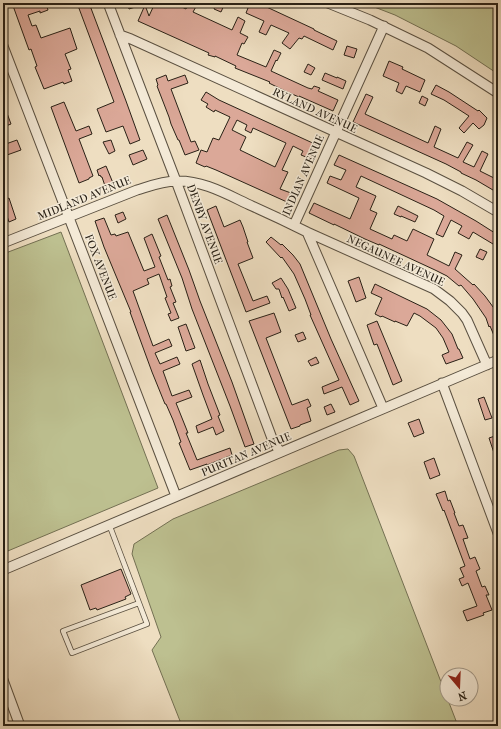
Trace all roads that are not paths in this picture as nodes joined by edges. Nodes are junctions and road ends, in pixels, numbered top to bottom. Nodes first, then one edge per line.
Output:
1 (108, 3) edge
2 (328, 3) edge
3 (384, 26) junction
4 (120, 35) junction
5 (3, 46) edge
6 (498, 93) edge
7 (336, 133) junction
8 (176, 181) junction
9 (498, 212) edge
10 (69, 217) junction
11 (294, 225) junction
12 (307, 232) junction
13 (3, 243) edge
14 (498, 360) edge
15 (487, 365) junction
16 (442, 383) junction
17 (383, 408) junction
18 (280, 452) junction
19 (176, 496) junction
20 (109, 524) junction
21 (498, 533) edge
22 (3, 570) edge
23 (139, 603) junction
24 (3, 680) edge
25 (20, 726) edge

1 - 4 street, DENBY AVENUE
2 - 3 street
3 - 6 street
3 - 7 street, INDIAN AVENUE
4 - 7 street, RYLAND AVENUE
4 - 8 street, DENBY AVENUE
5 - 10 street, FOX AVENUE
7 - 9 street, RYLAND AVENUE
7 - 11 street, INDIAN AVENUE
8 - 10 street, MIDLAND AVENUE
8 - 11 street
8 - 18 street, DENBY AVENUE
10 - 13 street, MIDLAND AVENUE
10 - 19 street, FOX AVENUE
11 - 12 street, NEGAUNEE AVENUE
12 - 15 street, NEGAUNEE AVENUE
12 - 17 street
14 - 15 street, PURITAN AVENUE
15 - 16 street, PURITAN AVENUE
16 - 17 street, PURITAN AVENUE
16 - 21 street
17 - 18 street, PURITAN AVENUE
18 - 19 street, PURITAN AVENUE
19 - 20 street, PURITAN AVENUE
20 - 22 street, PURITAN AVENUE
20 - 23 lane
23 - 23 lane
24 - 25 street

